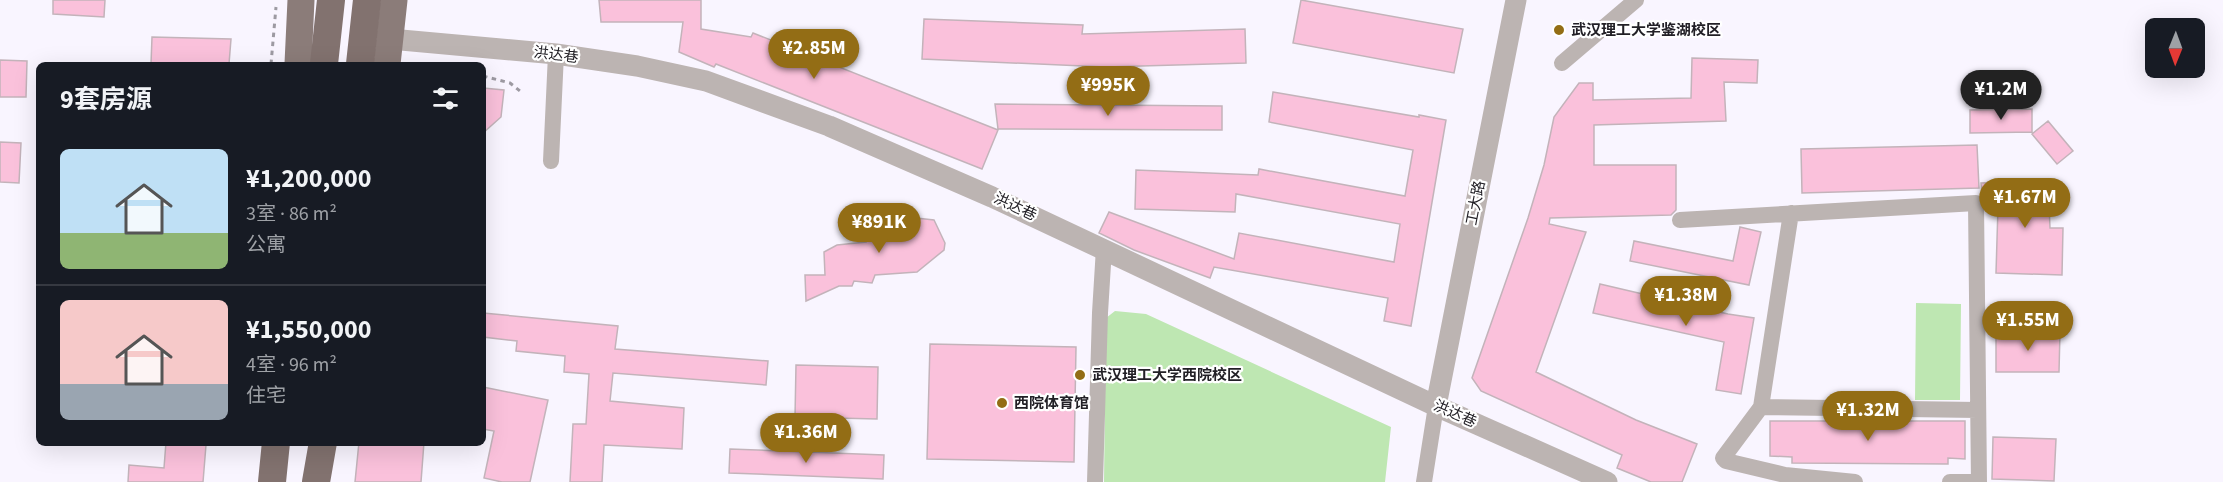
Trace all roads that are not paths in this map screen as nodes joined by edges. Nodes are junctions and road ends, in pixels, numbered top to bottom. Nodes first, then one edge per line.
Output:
1 (301, 0) edge
2 (331, 0) edge
3 (367, 0) edge
4 (394, 0) edge
5 (1516, 0) edge
6 (1636, 0) edge
7 (388, 52) edge
8 (556, 54) junction
9 (298, 62) edge
10 (324, 62) edge
11 (360, 62) edge
12 (1562, 63) dead end
13 (551, 161) dead end
14 (1791, 213) junction
15 (1680, 220) dead end
16 (1104, 248) junction
17 (1436, 406) junction
18 (1761, 407) junction
19 (1978, 410) junction
20 (266, 446) edge
21 (276, 446) edge
22 (322, 446) edge
23 (328, 446) edge
24 (257, 482) edge
25 (272, 482) edge
26 (316, 482) edge
27 (331, 482) edge
28 (1095, 482) edge
29 (1424, 482) edge
30 (1607, 482) edge
31 (1855, 482) edge
32 (1950, 482) edge

1 - 9 main road
2 - 10 highway
3 - 11 highway
4 - 7 main road
5 - 17 street, 工大路
6 - 12 street
7 - 8 street, 洪达巷
8 - 13 street
8 - 16 street, 洪达巷
14 - 15 street
14 - 18 street
14 - 19 street
16 - 17 street, 洪达巷
16 - 28 street
17 - 29 street
17 - 30 street, 洪达巷
18 - 19 street
18 - 31 street
19 - 32 street
20 - 24 main road
21 - 25 highway
22 - 26 highway
23 - 27 main road

